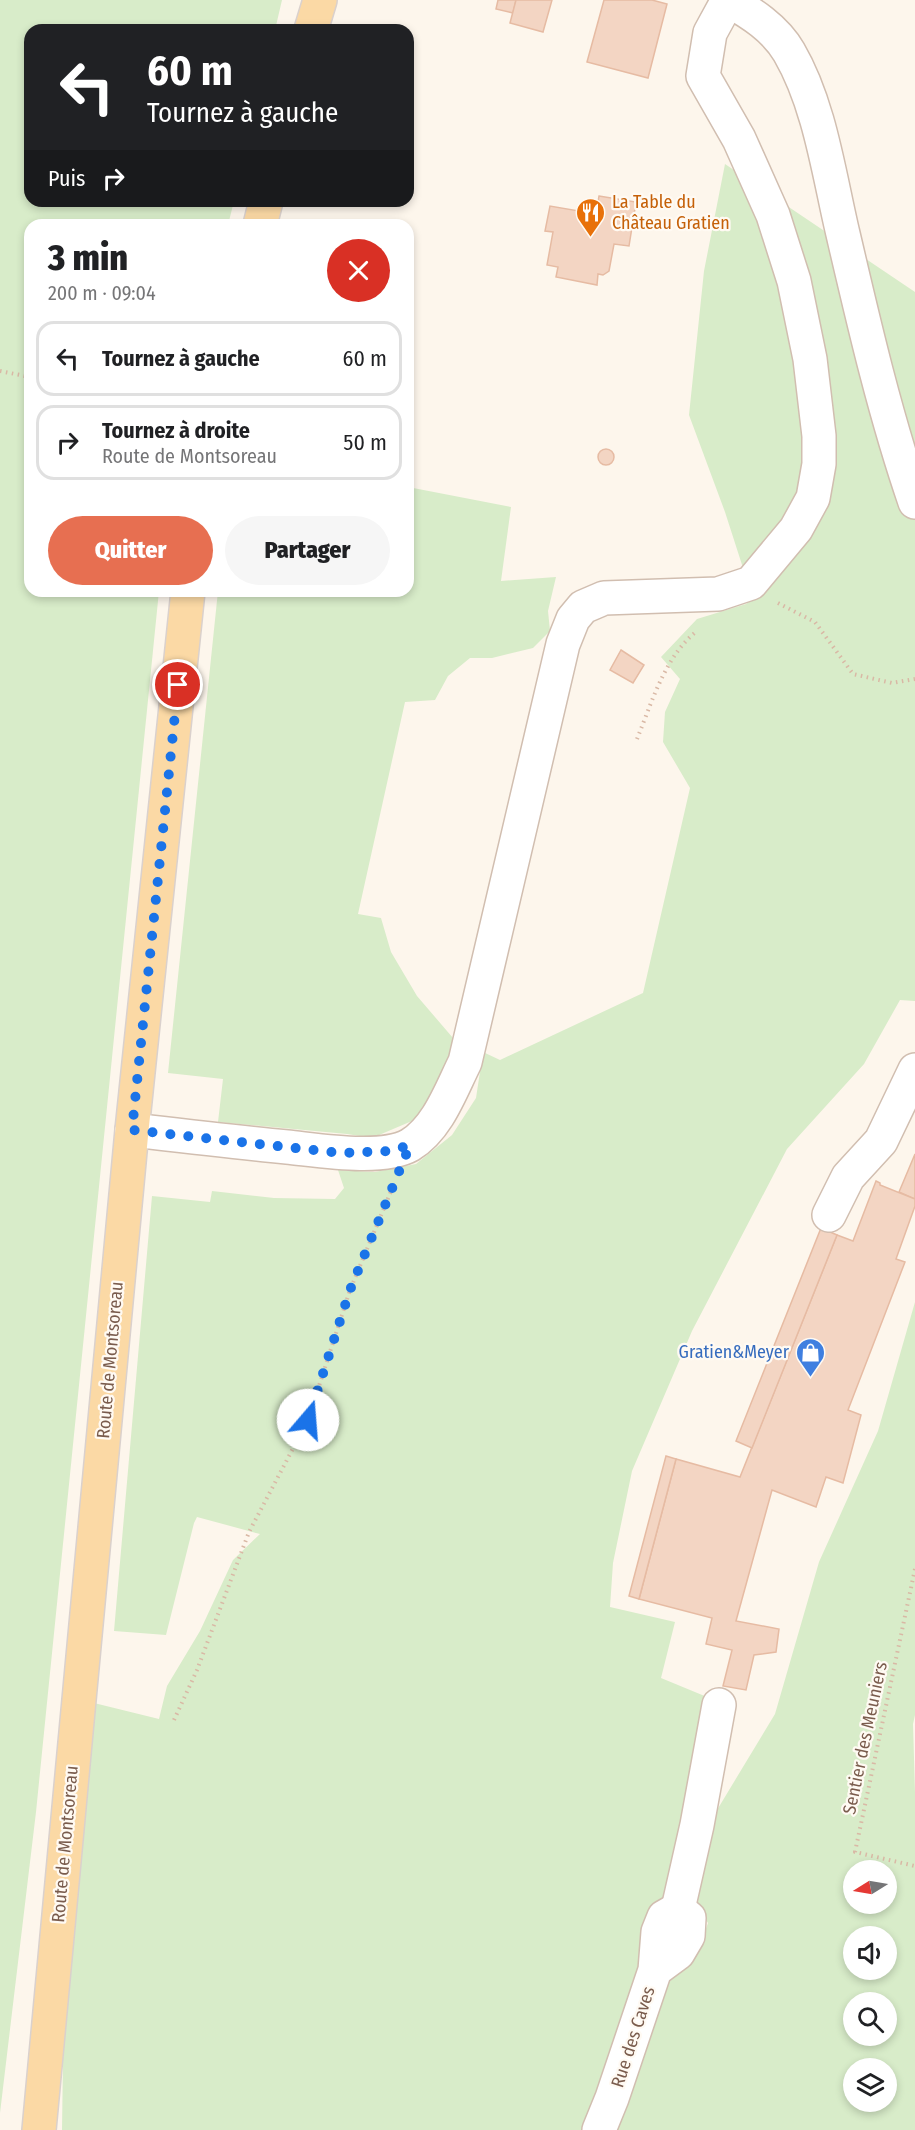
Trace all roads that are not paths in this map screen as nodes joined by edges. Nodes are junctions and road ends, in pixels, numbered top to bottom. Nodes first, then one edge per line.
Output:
1 (320, 0) edge
2 (728, 0) edge
3 (313, 24) edge
4 (915, 502) edge
5 (187, 597) edge
6 (915, 1070) edge
7 (132, 1130) junction
8 (829, 1215) dead end
9 (719, 1705) dead end
10 (39, 2130) edge
11 (599, 2130) edge

1 - 3 main road
2 - 4 street
2 - 7 street
5 - 7 main road, Route de Montsoreau
6 - 8 street
7 - 10 main road, Route de Montsoreau
9 - 11 street, Rue des Caves

